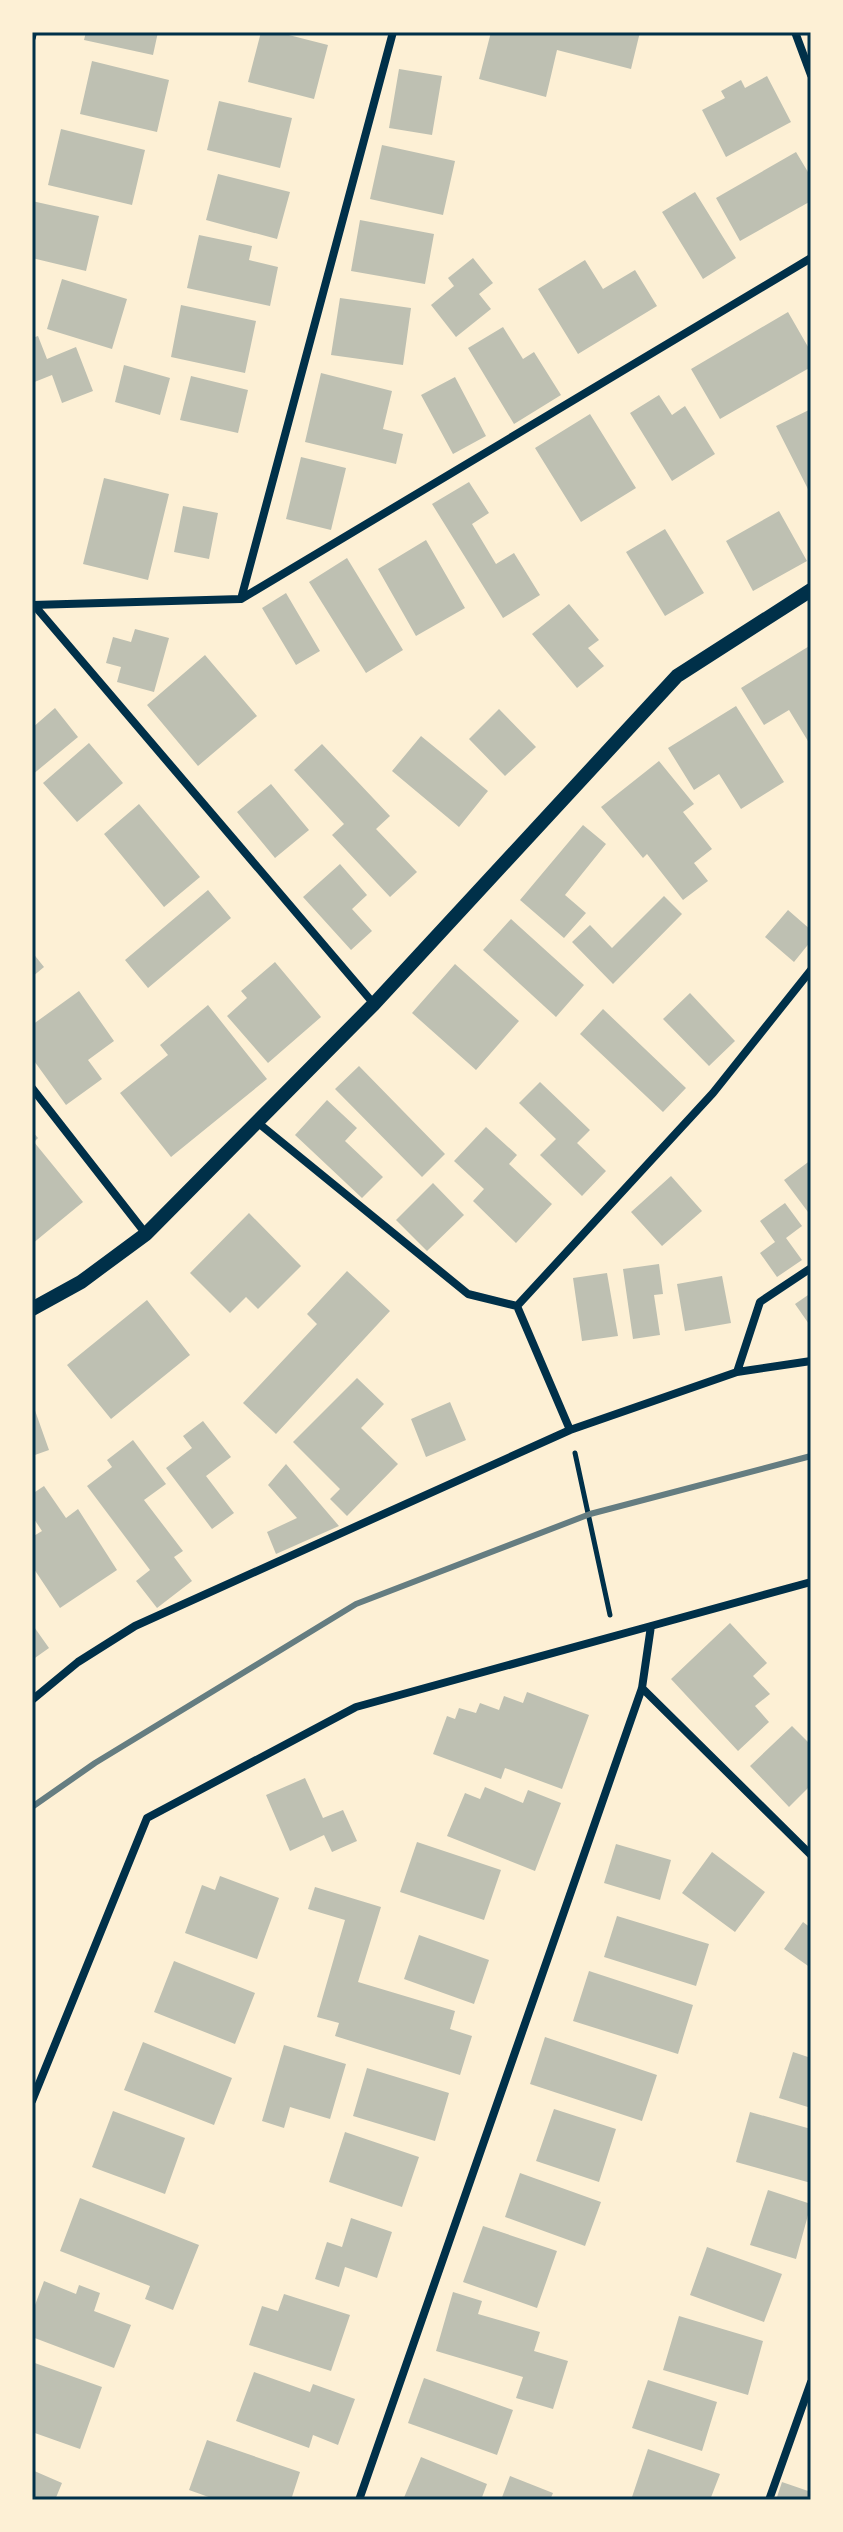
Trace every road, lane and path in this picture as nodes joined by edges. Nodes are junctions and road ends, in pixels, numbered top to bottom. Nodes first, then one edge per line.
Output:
1 (393, 32) edge
2 (795, 32) edge
3 (811, 75) edge
4 (811, 258) edge
5 (811, 590) edge
6 (241, 599) junction
7 (33, 605) edge
8 (811, 970) edge
9 (374, 1004) junction
10 (32, 1088) edge
11 (257, 1122) junction
12 (146, 1234) junction
13 (811, 1268) edge
14 (517, 1306) junction
15 (32, 1309) edge
16 (811, 1361) edge
17 (737, 1372) junction
18 (570, 1430) junction
19 (811, 1582) edge
20 (651, 1626) junction
21 (615, 1636) junction
22 (642, 1688) junction
23 (32, 1700) edge
24 (811, 1855) edge
25 (32, 2101) edge
26 (811, 2382) edge
27 (359, 2500) edge
28 (769, 2500) edge

1 - 6 street
2 - 3 street
4 - 6 street
5 - 9 street
6 - 7 street
7 - 9 street
8 - 14 street
9 - 11 street
10 - 12 street
11 - 12 street
11 - 14 street
12 - 15 street
13 - 17 street
14 - 18 street
16 - 17 street
17 - 18 street
18 - 21 path
18 - 23 street
19 - 20 street
20 - 21 street
20 - 22 street
21 - 25 street
22 - 24 street
22 - 27 street
26 - 28 street

